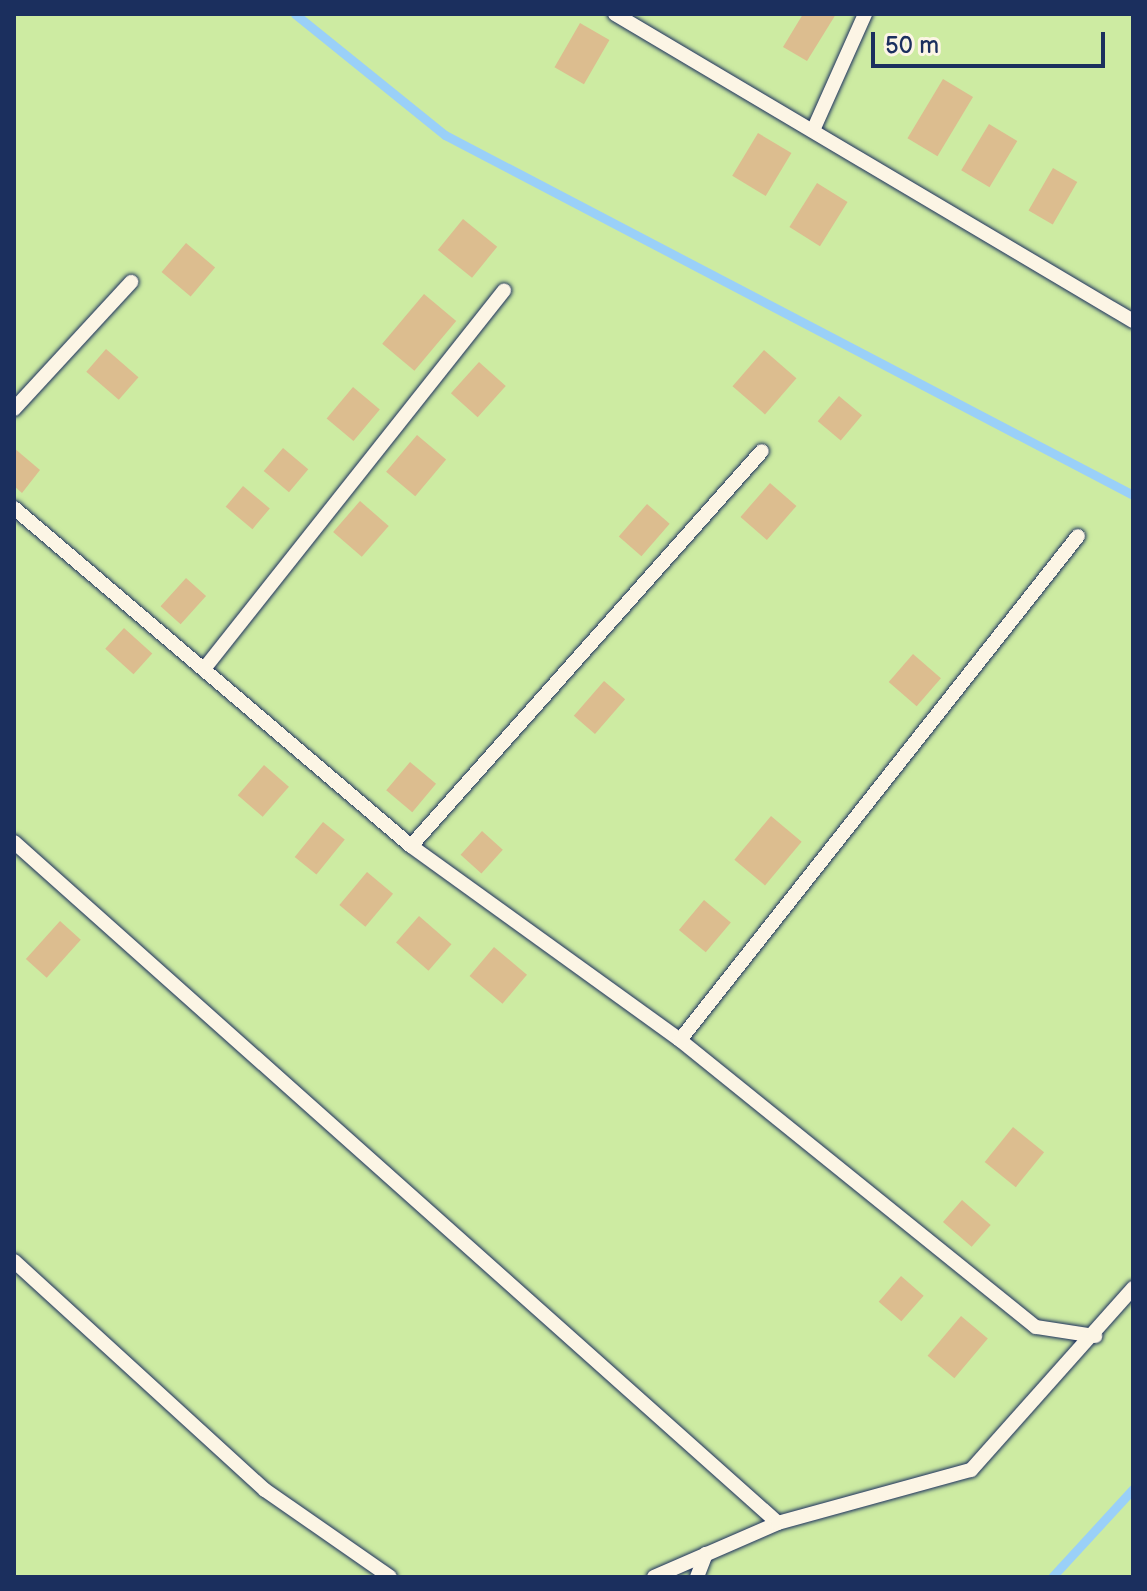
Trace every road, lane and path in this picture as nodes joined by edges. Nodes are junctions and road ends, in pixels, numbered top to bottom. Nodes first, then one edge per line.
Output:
1 (615, 14) edge
2 (865, 14) edge
3 (815, 126) junction
4 (131, 282) dead end
5 (504, 291) dead end
6 (1133, 321) edge
7 (14, 409) edge
8 (762, 451) dead end
9 (14, 508) edge
10 (1078, 536) dead end
11 (204, 669) junction
12 (14, 842) edge
13 (411, 846) junction
14 (680, 1040) junction
15 (14, 1261) edge
16 (1133, 1288) edge
17 (1095, 1336) junction
18 (778, 1523) junction
19 (706, 1554) junction
20 (390, 1577) edge
21 (654, 1577) edge
22 (697, 1577) edge

1 - 3 lane
2 - 3 lane
3 - 6 lane
4 - 7 lane
5 - 11 lane
8 - 13 lane
9 - 11 lane
10 - 14 lane
11 - 13 lane
12 - 18 lane
13 - 14 lane
14 - 17 lane
15 - 20 lane
16 - 17 lane
17 - 18 lane
18 - 19 lane
19 - 21 lane
19 - 22 lane

